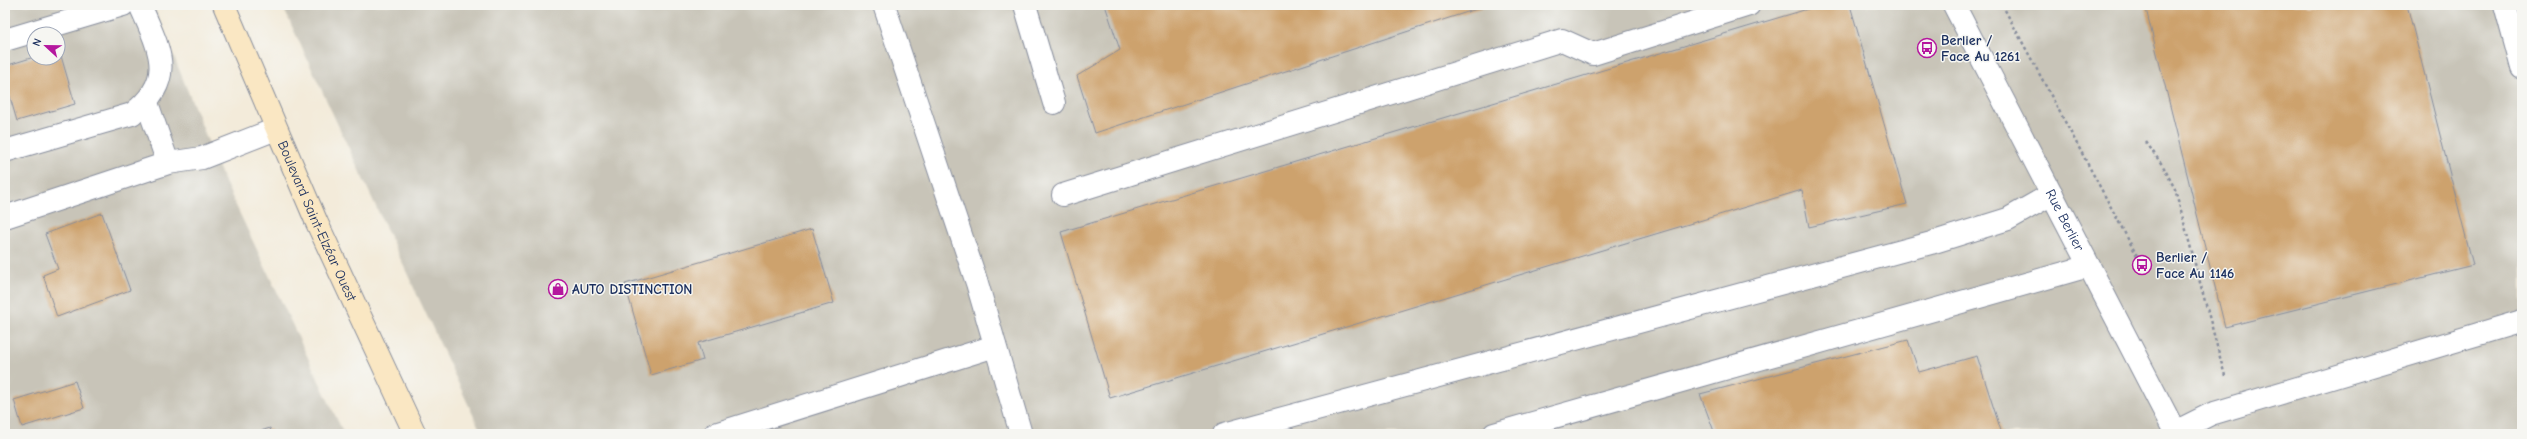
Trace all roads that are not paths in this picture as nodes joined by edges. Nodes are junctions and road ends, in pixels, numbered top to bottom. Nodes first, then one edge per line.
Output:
1 (123, 5) edge
2 (140, 5) edge
3 (224, 5) edge
4 (884, 5) edge
5 (1024, 5) edge
6 (1749, 5) edge
7 (1954, 5) edge
8 (2505, 5) edge
9 (5, 40) edge
10 (2522, 68) edge
11 (147, 103) junction
12 (1054, 103) dead end
13 (276, 129) junction
14 (5, 151) edge
15 (168, 163) junction
16 (1063, 194) dead end
17 (2052, 194) junction
18 (5, 217) edge
19 (2089, 266) junction
20 (2522, 321) edge
21 (995, 346) junction
22 (2176, 433) edge
23 (415, 434) edge
24 (715, 434) edge
25 (1021, 434) edge
26 (1224, 434) edge
27 (1494, 434) edge

1 - 9 street
2 - 11 street
3 - 13 street, Boulevard Saint-Elzéar Ouest
4 - 21 street
5 - 12 street
6 - 16 street
7 - 17 street, Rue Berlier
8 - 10 street
11 - 14 street
11 - 15 street
13 - 15 street
13 - 23 street, Boulevard Saint-Elzéar Ouest
15 - 18 street
17 - 19 street, Rue Berlier
17 - 26 street
19 - 22 street, Rue Berlier
19 - 27 street
20 - 22 street
21 - 24 street
21 - 25 street

